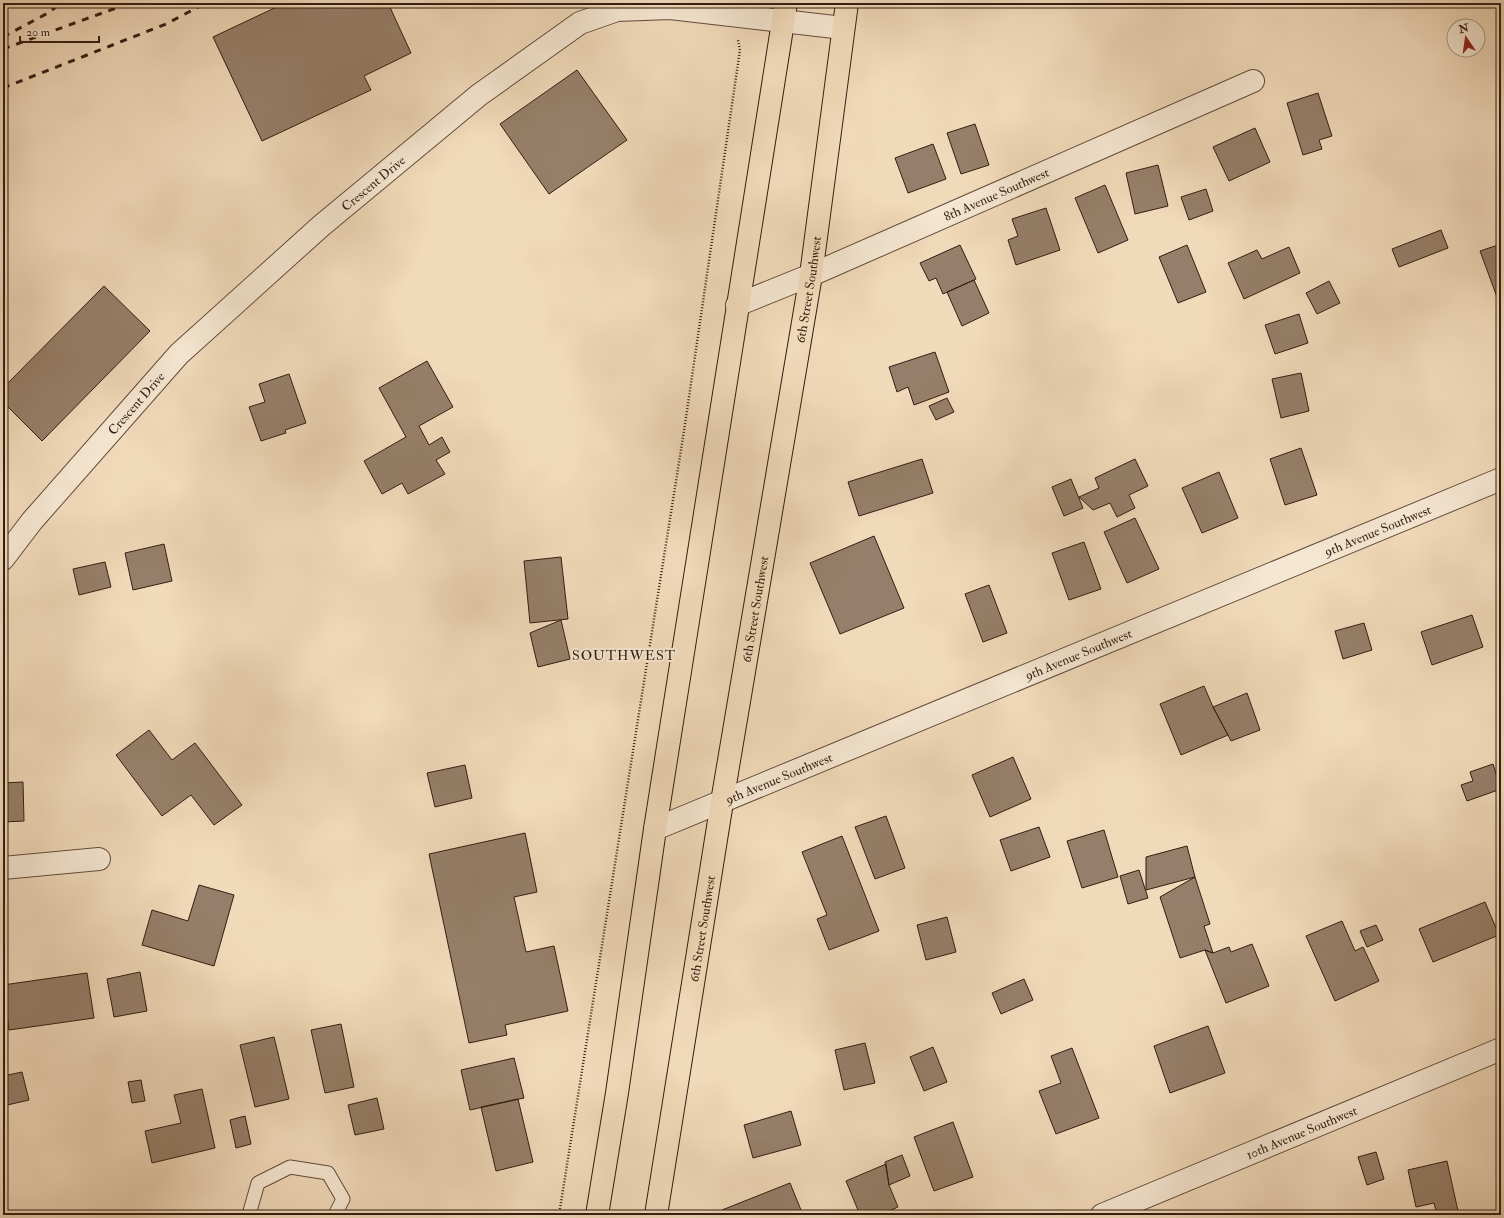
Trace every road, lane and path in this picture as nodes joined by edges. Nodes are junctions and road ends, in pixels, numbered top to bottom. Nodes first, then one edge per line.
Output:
1 (847, 3) edge
2 (784, 12) edge
3 (843, 28) junction
4 (740, 37) dead end
5 (1253, 81) dead end
6 (811, 275) junction
7 (737, 305) junction
8 (1501, 479) edge
9 (3, 559) edge
10 (722, 802) junction
11 (655, 829) junction
12 (99, 859) dead end
13 (3, 868) edge
14 (1501, 1049) edge
15 (251, 1215) edge
16 (335, 1215) edge
17 (559, 1215) edge
18 (597, 1215) edge
19 (656, 1215) edge
20 (1102, 1215) edge

1 - 3 main road, 6th Street Southwest
2 - 3 street, Crescent Drive
2 - 7 main road
2 - 9 street, Crescent Drive
3 - 6 main road, 6th Street Southwest
4 - 17 path
5 - 6 street, 8th Avenue Southwest
6 - 7 street, 8th Avenue Southwest
6 - 10 main road, 6th Street Southwest
7 - 11 main road
8 - 10 street, 9th Avenue Southwest
10 - 11 street, 9th Avenue Southwest
10 - 19 main road, 6th Street Southwest
11 - 18 main road
12 - 13 street
14 - 20 street, 10th Avenue Southwest
15 - 16 lane

